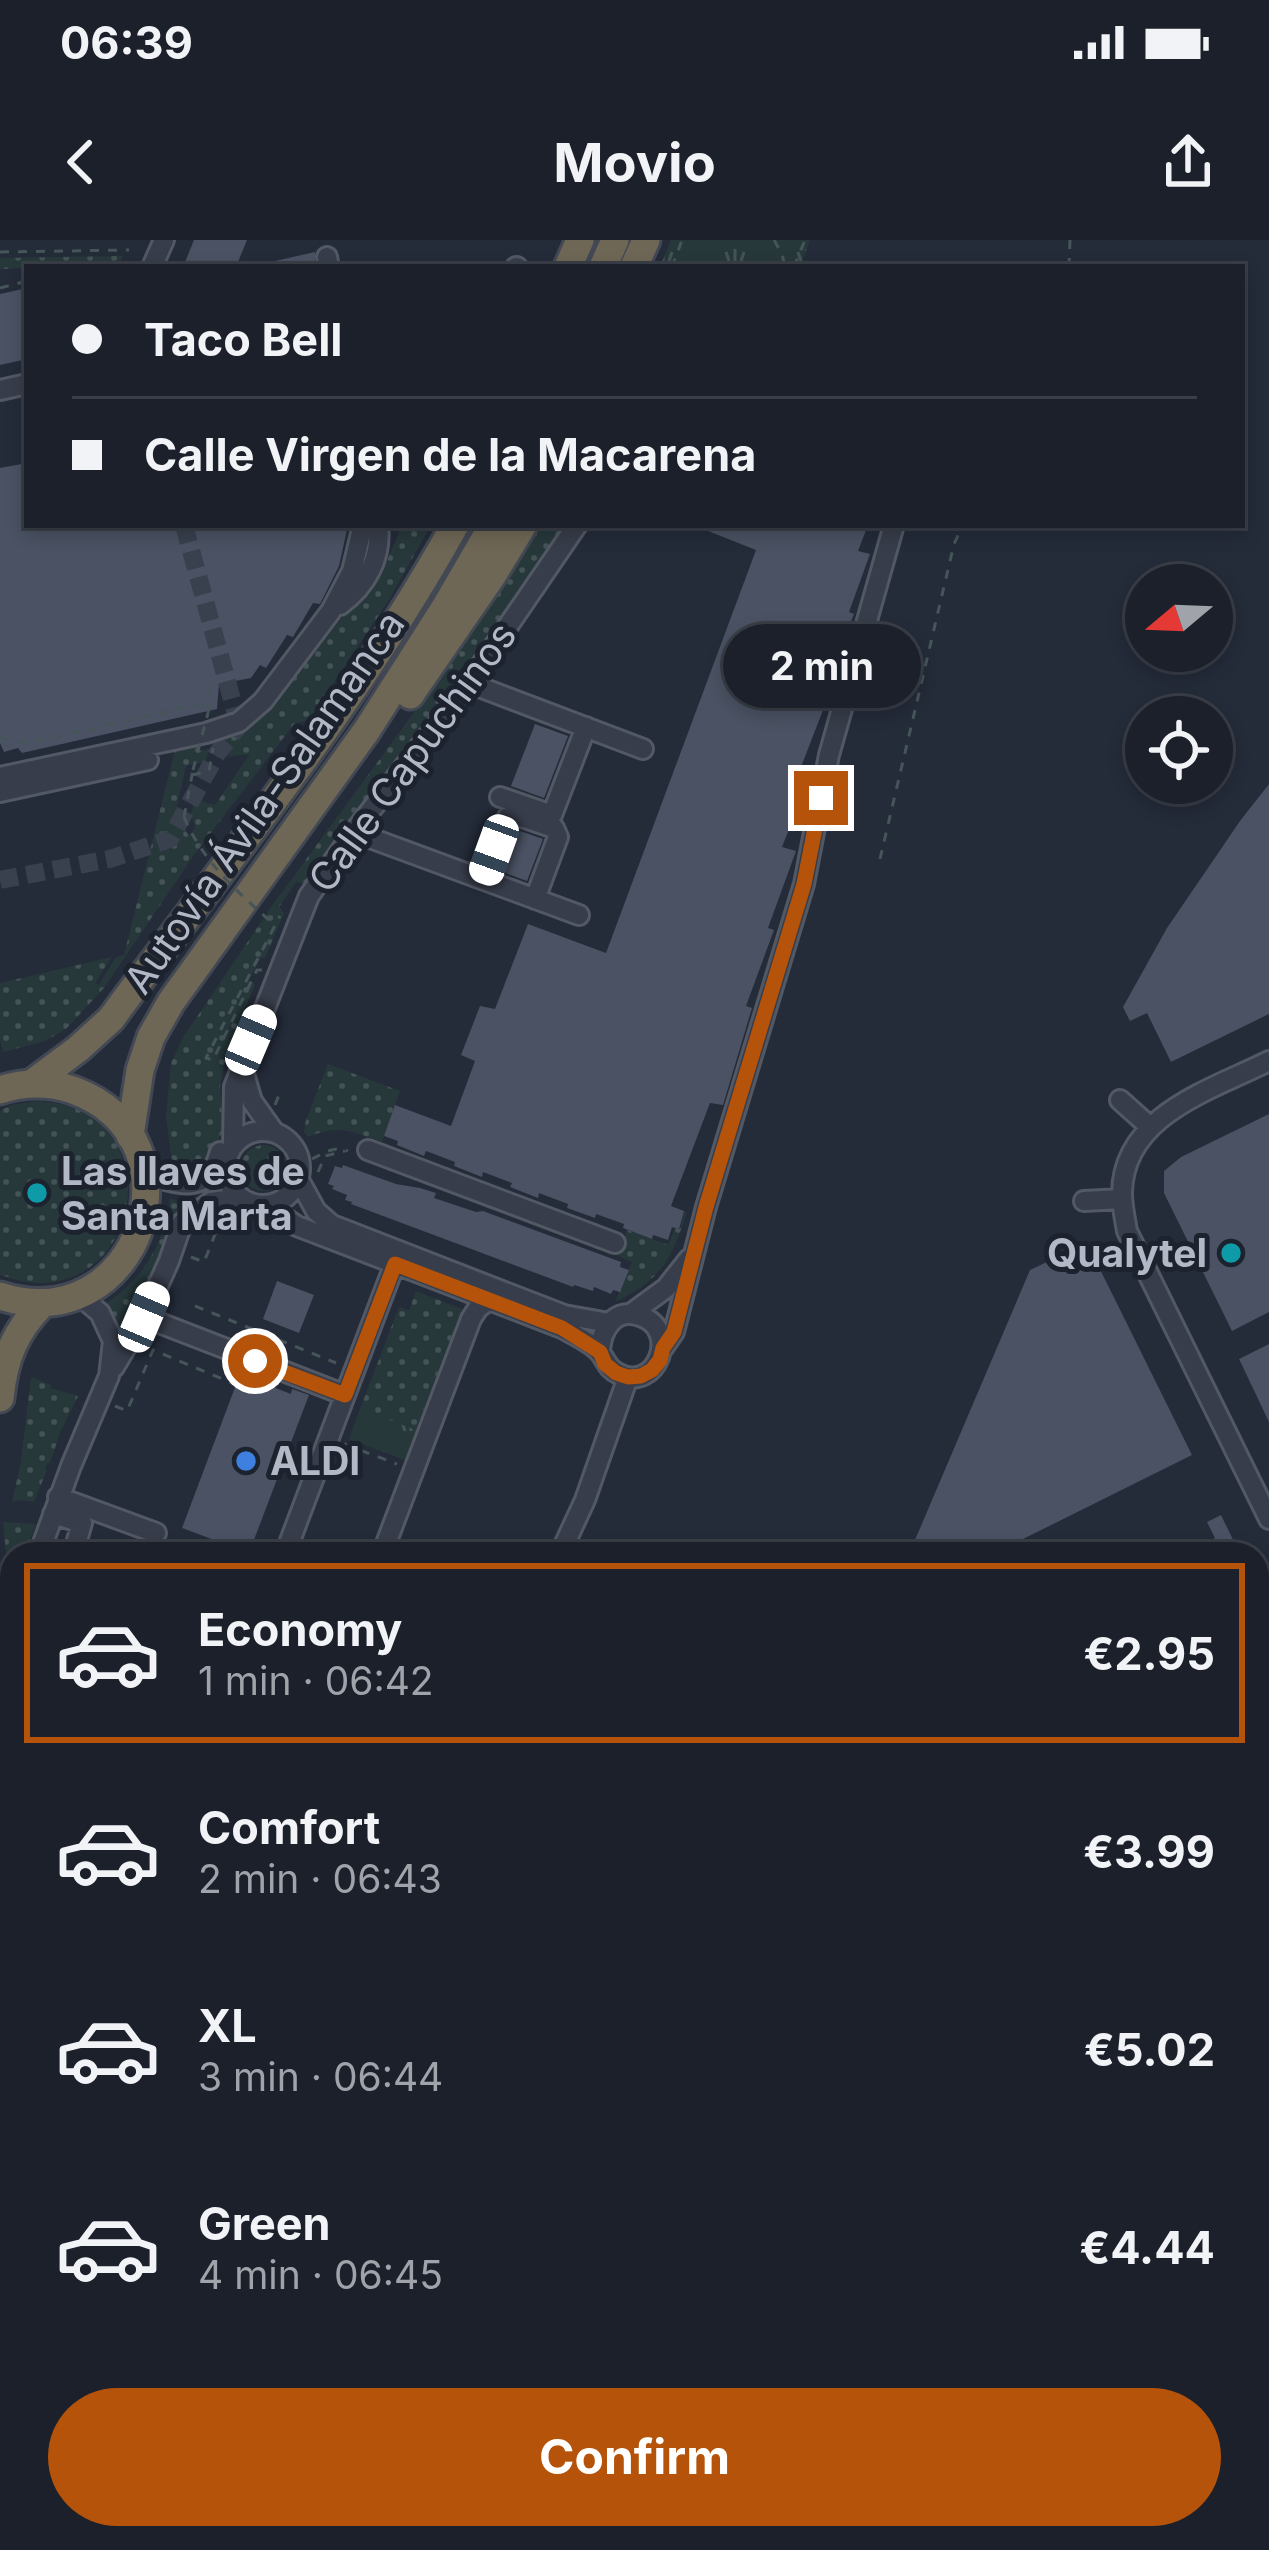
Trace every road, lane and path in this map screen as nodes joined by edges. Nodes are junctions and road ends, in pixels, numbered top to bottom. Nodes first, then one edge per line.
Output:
1 (129, 250) dead end
2 (0, 251) edge
3 (362, 528) edge
4 (377, 528) edge
5 (436, 528) edge
6 (453, 528) edge
7 (491, 528) edge
8 (521, 528) edge
9 (575, 528) edge
10 (893, 528) edge
11 (962, 528) edge
12 (331, 611) junction
13 (378, 649) junction
14 (470, 683) junction
15 (211, 685) dead end
16 (209, 702) junction
17 (586, 727) junction
18 (0, 738) edge
19 (214, 738) dead end
20 (643, 749) dead end
21 (148, 760) dead end
22 (193, 773) junction
23 (0, 777) edge
24 (0, 792) edge
25 (500, 797) dead end
26 (309, 810) junction
27 (354, 832) junction
28 (880, 859) dead end
29 (482, 879) junction
30 (535, 899) junction
31 (579, 916) dead end
32 (257, 970) dead end
33 (1269, 1061) edge
34 (242, 1067) junction
35 (31, 1084) junction
36 (0, 1090) edge
37 (281, 1090) dead end
38 (1120, 1100) dead end
39 (275, 1106) dead end
40 (1149, 1126) junction
41 (274, 1132) junction
42 (130, 1136) junction
43 (234, 1136) junction
44 (368, 1150) dead end
45 (312, 1159) dead end
46 (226, 1168) junction
47 (146, 1179) junction
48 (307, 1180) junction
49 (1122, 1199) junction
50 (1084, 1201) dead end
51 (232, 1204) junction
52 (267, 1206) junction
53 (616, 1243) dead end
54 (181, 1253) dead end
55 (692, 1255) junction
56 (395, 1264) junction
57 (79, 1295) junction
58 (0, 1296) edge
59 (489, 1300) junction
60 (43, 1303) junction
61 (195, 1306) dead end
62 (632, 1313) junction
63 (144, 1317) junction
64 (609, 1323) junction
65 (663, 1348) junction
66 (600, 1352) junction
67 (336, 1363) dead end
68 (109, 1376) junction
69 (628, 1377) junction
70 (232, 1383) dead end
71 (345, 1395) junction
72 (0, 1398) edge
73 (115, 1406) dead end
74 (342, 1444) dead end
75 (406, 1468) dead end
76 (56, 1506) junction
77 (1269, 1519) edge
78 (156, 1533) dead end
79 (43, 1542) edge
80 (76, 1542) edge
81 (290, 1542) edge
82 (387, 1542) edge
83 (566, 1542) edge

1 - 2 path
3 - 12 street
4 - 12 street
5 - 13 highway
6 - 13 highway, Autovía Ávila-Salamanca
7 - 26 highway, Autovía Ávila-Salamanca
8 - 26 highway
9 - 14 street, Calle Capuchinos
10 - 55 street
11 - 28 path
12 - 23 street
13 - 35 highway, Autovía Ávila-Salamanca
14 - 17 street
14 - 27 street, Calle Capuchinos
15 - 16 path
16 - 18 path
16 - 22 path, bridge
17 - 20 street
17 - 25 street
19 - 22 path
21 - 24 street
22 - 32 path, bridge
26 - 42 highway, Autovía Ávila-Salamanca
27 - 29 street
27 - 34 street, Calle Capuchinos
29 - 30 street
29 - 30 street
30 - 31 street
33 - 40 street
34 - 41 street
34 - 43 street, Calle Capuchinos
35 - 36 highway
35 - 42 highway
37 - 39 path
38 - 40 street
40 - 49 street
41 - 43 street
41 - 48 street
42 - 47 highway
43 - 46 street
43 - 47 street
44 - 53 street
45 - 48 path
46 - 47 street
46 - 51 street
47 - 57 highway
48 - 52 street
48 - 64 street
49 - 50 street
49 - 77 street
51 - 52 street
51 - 54 path
51 - 63 street
52 - 56 street
55 - 62 street
55 - 65 street
56 - 59 street
56 - 71 street
57 - 60 highway
57 - 68 street
58 - 60 highway
59 - 66 street
59 - 82 street
60 - 72 highway
61 - 67 path
62 - 64 street
62 - 65 street
63 - 68 street
63 - 71 street
64 - 66 street
65 - 69 street
66 - 69 street
68 - 76 street
69 - 83 street
70 - 73 path
71 - 81 street
74 - 75 path
76 - 78 street
76 - 79 street
76 - 80 street

